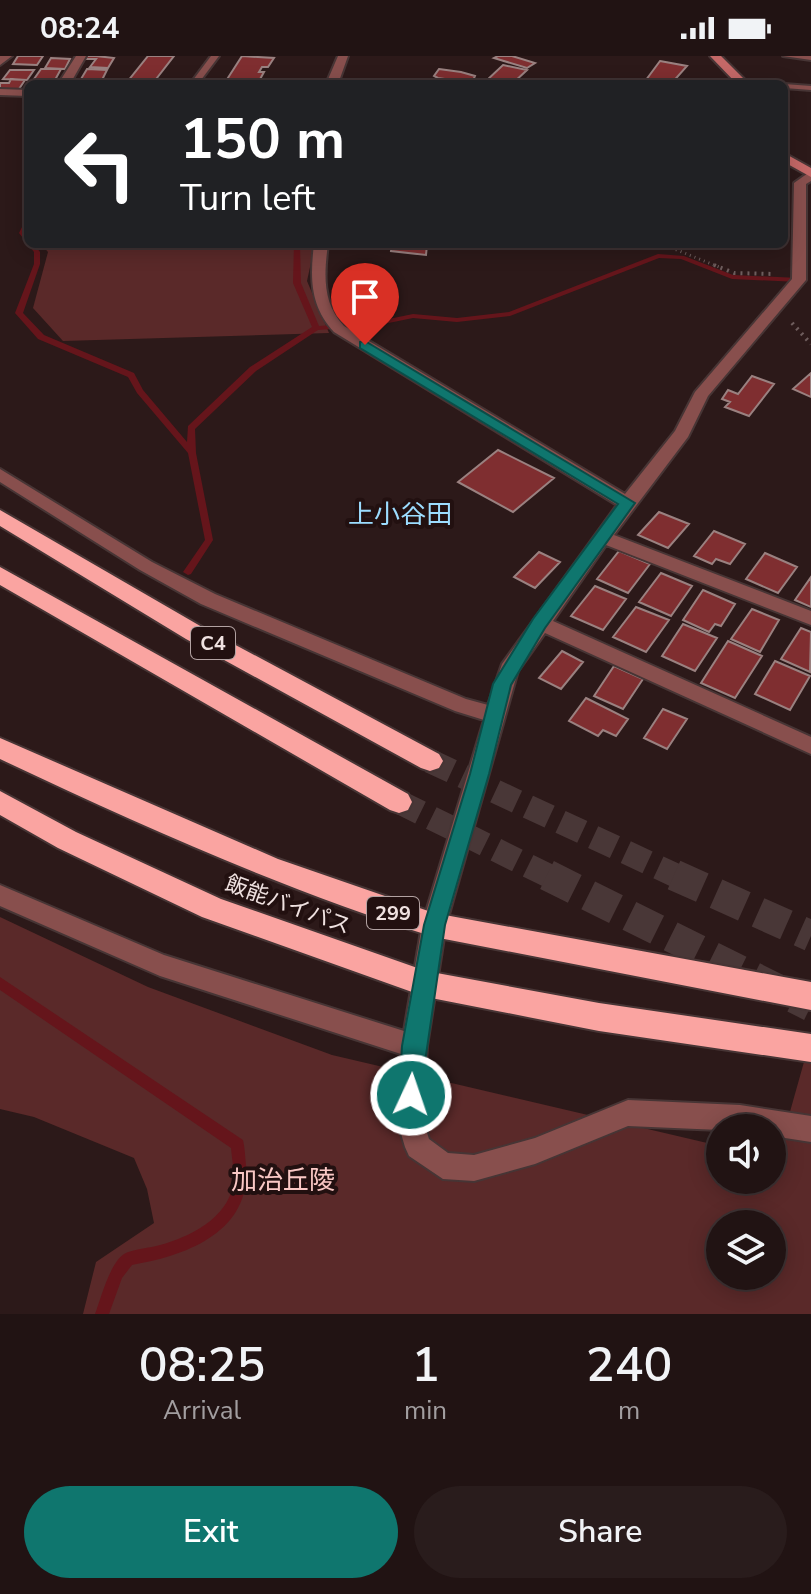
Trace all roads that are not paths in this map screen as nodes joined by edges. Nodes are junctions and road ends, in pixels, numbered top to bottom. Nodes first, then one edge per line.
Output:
1 (7, 56) edge
2 (81, 56) edge
3 (215, 56) edge
4 (343, 56) edge
5 (715, 56) edge
6 (787, 56) edge
7 (811, 58) edge
8 (0, 62) edge
9 (66, 80) edge
10 (197, 80) edge
11 (334, 80) edge
12 (739, 80) edge
13 (788, 86) edge
14 (811, 88) edge
15 (0, 92) edge
16 (24, 93) edge
17 (788, 160) edge
18 (811, 174) edge
19 (321, 248) edge
20 (805, 276) edge
21 (0, 474) edge
22 (627, 503) junction
23 (0, 517) edge
24 (603, 537) junction
25 (0, 575) edge
26 (811, 618) edge
27 (539, 623) junction
28 (493, 714) junction
29 (811, 746) edge
30 (0, 748) edge
31 (430, 761) tunnel mouth
32 (0, 802) edge
33 (399, 802) tunnel mouth
34 (0, 895) edge
35 (434, 925) junction
36 (426, 984) junction
37 (811, 996) edge
38 (414, 1046) junction
39 (811, 1048) edge
40 (811, 1129) edge

1 - 8 street
2 - 9 street
3 - 10 lane
4 - 11 street
5 - 12 street
6 - 7 lane
13 - 14 lane
15 - 16 street
17 - 18 street
18 - 20 street
19 - 22 street
20 - 22 street
21 - 28 street
22 - 24 street
23 - 31 highway, C4
24 - 26 street
24 - 27 street
25 - 33 highway, C4
27 - 28 street
27 - 29 street
28 - 35 street
30 - 35 highway, 飯能バイパス / 299
32 - 36 highway, 飯能バイパス / 299
34 - 38 street
35 - 36 street
35 - 37 highway, 飯能バイパス / 299
36 - 38 street
36 - 39 highway, 飯能バイパス / 299
38 - 40 street

